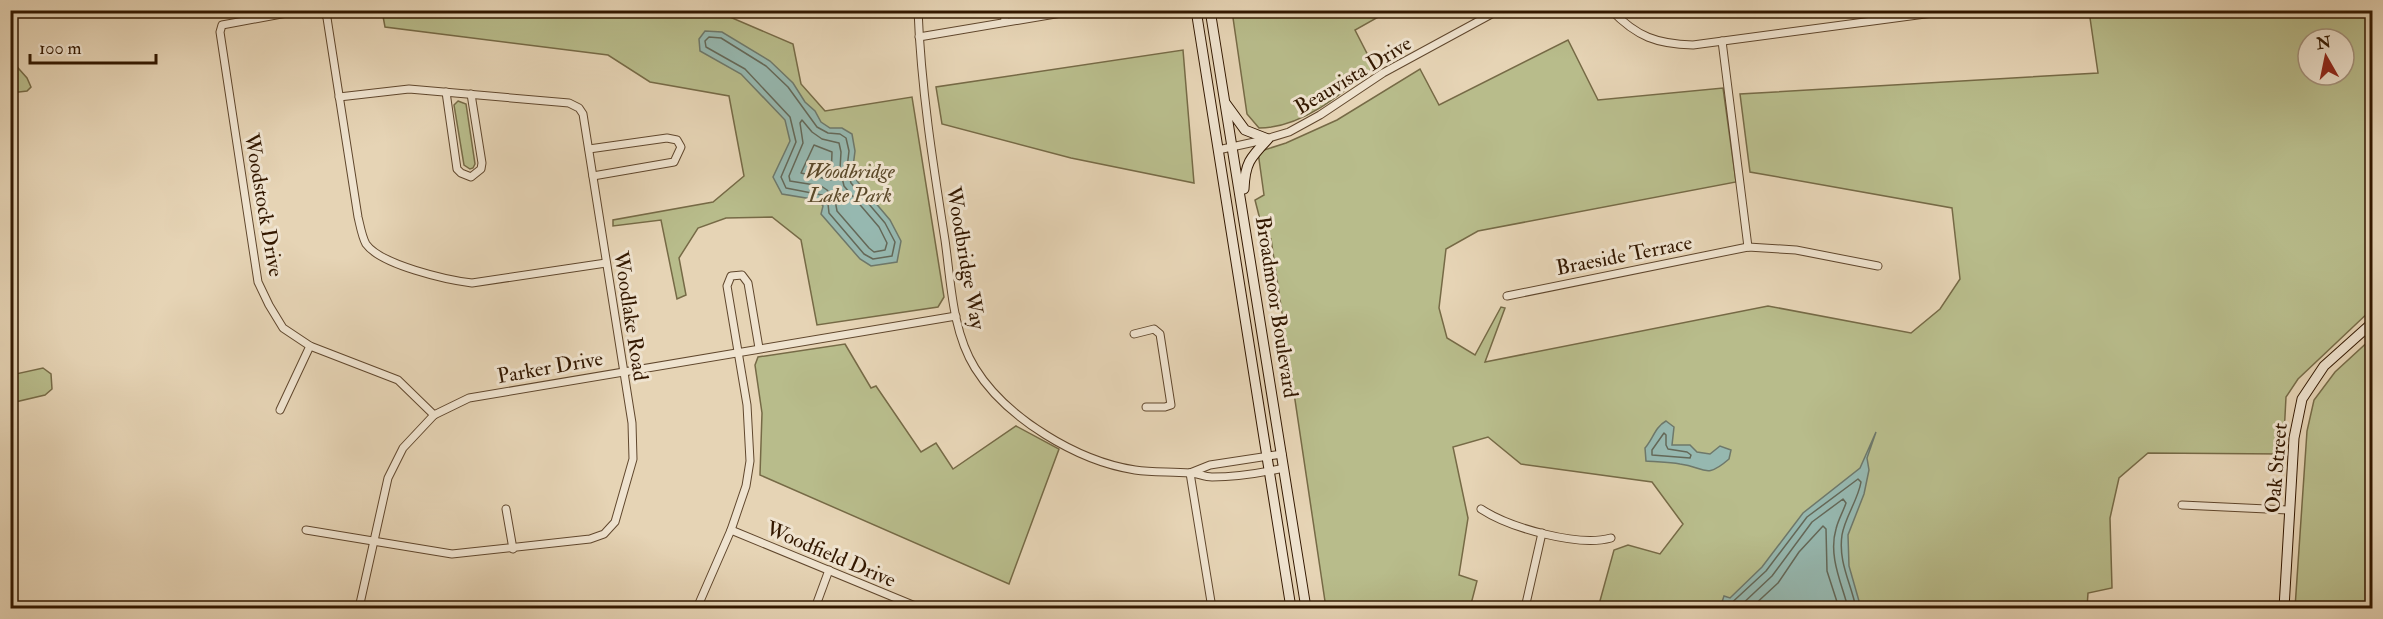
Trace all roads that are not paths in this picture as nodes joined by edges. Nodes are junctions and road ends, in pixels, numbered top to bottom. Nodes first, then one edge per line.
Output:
1 (303, 10) edge
2 (323, 10) edge
3 (918, 10) edge
4 (1004, 10) edge
5 (1078, 10) edge
6 (1196, 10) edge
7 (1210, 10) edge
8 (1499, 10) edge
9 (1611, 10) edge
10 (1954, 10) edge
11 (1005, 21) junction
12 (919, 37) junction
13 (1722, 41) junction
14 (446, 92) junction
15 (471, 94) junction
16 (339, 97) junction
17 (1225, 102) junction
18 (1268, 139) junction
19 (1233, 147) junction
20 (589, 149) junction
21 (1218, 150) junction
22 (593, 176) junction
23 (1243, 208) junction
24 (1748, 247) junction
25 (606, 263) junction
26 (1878, 266) dead end
27 (1507, 296) dead end
28 (956, 316) junction
29 (2373, 323) edge
30 (1134, 334) dead end
31 (310, 346) junction
32 (759, 348) junction
33 (737, 352) junction
34 (623, 371) junction
35 (1146, 407) dead end
36 (280, 410) dead end
37 (435, 415) junction
38 (1282, 454) junction
39 (1266, 457) junction
40 (1284, 468) junction
41 (1268, 472) junction
42 (1190, 473) junction
43 (2182, 505) dead end
44 (507, 509) dead end
45 (1481, 509) dead end
46 (2290, 510) junction
47 (306, 530) dead end
48 (730, 530) junction
49 (1542, 533) junction
50 (1611, 538) dead end
51 (374, 540) junction
52 (513, 549) junction
53 (830, 570) junction
54 (359, 609) edge
55 (697, 609) edge
56 (815, 609) edge
57 (920, 609) edge
58 (1212, 609) edge
59 (1291, 609) edge
60 (1306, 609) edge
61 (1525, 609) edge
62 (2284, 609) edge

1 - 31 street, Woodstock Drive
2 - 16 street
3 - 12 street, Woodbridge Way
4 - 11 street
5 - 11 street
6 - 21 main road, Broadmoor Boulevard
7 - 17 main road, Broadmoor Boulevard
8 - 18 street, Beauvista Drive
9 - 13 street
10 - 13 street
11 - 12 street
12 - 28 street, Woodbridge Way
13 - 24 street
14 - 15 street, Woodlake Road
14 - 15 street
14 - 16 street, Woodlake Road
15 - 20 street, Woodlake Road
16 - 25 street
17 - 18 main road
17 - 19 main road, Broadmoor Boulevard
18 - 19 street, Beauvista Drive
18 - 23 main road
19 - 21 street, Beauvista Drive
19 - 23 main road, Broadmoor Boulevard
20 - 22 street, Woodlake Road
20 - 22 street
21 - 39 main road, Broadmoor Boulevard
22 - 25 street, Woodlake Road
23 - 38 main road, Broadmoor Boulevard
24 - 26 street, Braeside Terrace
24 - 27 street, Braeside Terrace
25 - 34 street, Woodlake Road
28 - 32 street, Parker Drive
28 - 42 street, Woodbridge Way
29 - 46 main road, Oak Street
30 - 35 street
31 - 36 street
31 - 37 street, Woodstock Drive
32 - 33 street, Parker Drive
32 - 33 street
33 - 34 street, Parker Drive
33 - 48 street
34 - 37 street, Parker Drive
34 - 52 street, Woodlake Road
37 - 51 street, Parker Drive
38 - 39 street, Woodbridge Way
38 - 40 main road, Broadmoor Boulevard
39 - 41 main road, Broadmoor Boulevard
39 - 42 street, Woodbridge Way
40 - 41 street, Woodbridge Way
40 - 60 main road, Broadmoor Boulevard
41 - 42 street, Woodbridge Way
41 - 59 main road, Broadmoor Boulevard
42 - 58 street
43 - 46 street
44 - 52 street
45 - 49 street
46 - 62 main road, Oak Street
47 - 51 street, Woodlake Road
48 - 53 street, Woodfield Drive
48 - 55 street
49 - 50 street
49 - 61 street
51 - 52 street, Woodlake Road
51 - 54 street, Parker Drive
53 - 56 street
53 - 57 street, Woodfield Drive

